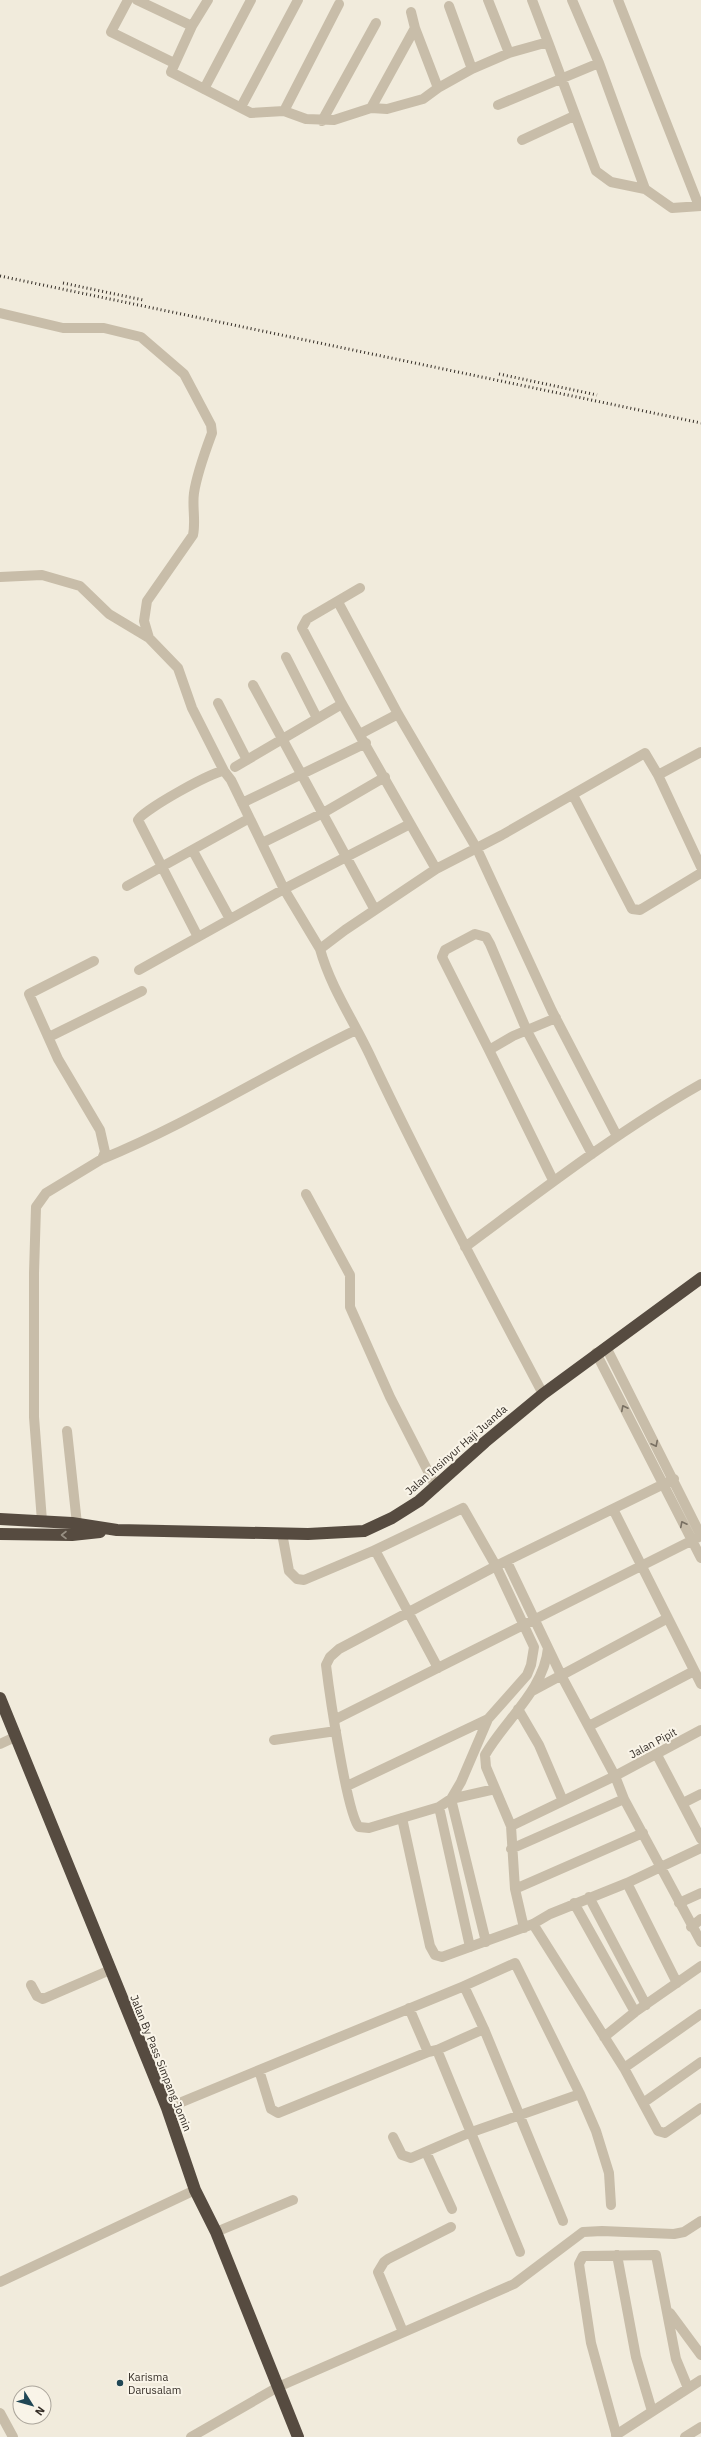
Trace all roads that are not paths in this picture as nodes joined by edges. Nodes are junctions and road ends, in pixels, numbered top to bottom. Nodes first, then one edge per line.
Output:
1 (128, 0) edge
2 (137, 0) edge
3 (208, 0) edge
4 (251, 0) edge
5 (298, 0) edge
6 (488, 0) edge
7 (532, 0) edge
8 (572, 0) edge
9 (618, 0) edge
10 (340, 4) dead end
11 (450, 6) dead end
12 (411, 12) dead end
13 (376, 23) dead end
14 (192, 26) junction
15 (415, 28) junction
16 (548, 42) junction
17 (509, 53) junction
18 (174, 63) junction
19 (598, 64) junction
20 (472, 69) junction
21 (561, 79) junction
22 (438, 88) junction
23 (204, 89) junction
24 (498, 105) dead end
25 (241, 108) junction
26 (371, 108) junction
27 (284, 111) junction
28 (574, 116) junction
29 (322, 121) junction
30 (522, 140) dead end
31 (644, 189) junction
32 (700, 206) edge
33 (0, 313) edge
34 (0, 577) edge
35 (360, 588) dead end
36 (338, 602) junction
37 (149, 638) junction
38 (286, 657) dead end
39 (253, 685) dead end
40 (218, 703) dead end
41 (342, 704) junction
42 (398, 714) junction
43 (317, 718) junction
44 (363, 738) junction
45 (282, 739) junction
46 (701, 752) edge
47 (247, 760) junction
48 (235, 767) dead end
49 (224, 771) junction
50 (302, 775) junction
51 (658, 775) junction
52 (385, 777) junction
53 (573, 795) junction
54 (242, 803) junction
55 (323, 813) junction
56 (248, 819) junction
57 (410, 824) junction
58 (262, 843) junction
59 (477, 849) junction
60 (193, 851) junction
61 (346, 857) junction
62 (162, 868) junction
63 (701, 868) edge
64 (436, 869) junction
65 (701, 873) edge
66 (127, 886) dead end
67 (284, 889) junction
68 (375, 910) junction
69 (230, 919) junction
70 (198, 937) junction
71 (320, 950) junction
72 (94, 960) dead end
73 (139, 970) dead end
74 (142, 991) dead end
75 (556, 1018) junction
76 (356, 1030) junction
77 (527, 1031) junction
78 (49, 1037) junction
79 (489, 1050) junction
80 (701, 1084) edge
81 (618, 1136) junction
82 (592, 1154) junction
83 (102, 1159) junction
84 (553, 1180) junction
85 (306, 1194) dead end
86 (465, 1247) junction
87 (701, 1278) edge
88 (601, 1350) junction
89 (543, 1394) junction
90 (67, 1431) dead end
91 (674, 1480) junction
92 (664, 1484) junction
93 (436, 1488) junction
94 (613, 1509) junction
95 (0, 1519) edge
96 (42, 1521) junction
97 (77, 1524) junction
98 (117, 1530) junction
99 (0, 1534) edge
100 (282, 1534) junction
101 (698, 1537) edge
102 (375, 1550) junction
103 (701, 1558) edge
104 (506, 1562) junction
105 (496, 1566) junction
106 (643, 1566) junction
107 (408, 1613) junction
108 (668, 1618) junction
109 (534, 1620) junction
110 (524, 1626) junction
111 (548, 1648) junction
112 (438, 1668) junction
113 (694, 1671) junction
114 (561, 1675) junction
115 (701, 1684) edge
116 (532, 1691) junction
117 (0, 1698) edge
118 (518, 1709) junction
119 (488, 1719) junction
120 (334, 1720) junction
121 (589, 1726) junction
122 (701, 1730) edge
123 (336, 1731) junction
124 (15, 1737) junction
125 (274, 1740) dead end
126 (0, 1744) edge
127 (657, 1754) junction
128 (615, 1776) junction
129 (347, 1786) junction
130 (495, 1789) junction
131 (701, 1794) edge
132 (451, 1799) junction
133 (624, 1799) junction
134 (563, 1801) junction
135 (683, 1803) junction
136 (439, 1807) junction
137 (402, 1818) junction
138 (511, 1826) junction
139 (642, 1833) junction
140 (701, 1839) edge
141 (701, 1848) edge
142 (512, 1849) junction
143 (660, 1867) junction
144 (627, 1883) junction
145 (515, 1890) junction
146 (701, 1893) edge
147 (589, 1897) junction
148 (574, 1903) junction
149 (679, 1903) junction
150 (701, 1919) edge
151 (529, 1926) junction
152 (691, 1927) junction
153 (486, 1942) junction
154 (701, 1942) edge
155 (470, 1947) junction
156 (701, 1966) edge
157 (110, 1970) junction
158 (677, 1983) junction
159 (31, 1985) dead end
160 (464, 1986) junction
161 (646, 2005) junction
162 (410, 2008) junction
163 (635, 2012) junction
164 (701, 2014) edge
165 (484, 2029) junction
166 (604, 2037) junction
167 (432, 2051) junction
168 (701, 2062) edge
169 (624, 2068) junction
170 (259, 2070) junction
171 (580, 2094) junction
172 (643, 2103) junction
173 (167, 2108) junction
174 (701, 2108) edge
175 (520, 2116) junction
176 (469, 2133) junction
177 (393, 2137) dead end
178 (426, 2152) junction
179 (195, 2190) junction
180 (293, 2200) dead end
181 (611, 2205) dead end
182 (452, 2209) dead end
183 (563, 2221) dead end
184 (701, 2221) edge
185 (451, 2227) dead end
186 (216, 2232) junction
187 (520, 2252) dead end
188 (618, 2255) junction
189 (0, 2282) edge
190 (668, 2310) junction
191 (403, 2332) junction
192 (701, 2355) edge
193 (701, 2380) edge
194 (278, 2387) junction
195 (688, 2388) junction
196 (652, 2411) junction
197 (0, 2413) edge
198 (701, 2427) edge
199 (616, 2436) edge
200 (12, 2437) edge
201 (191, 2437) edge
202 (298, 2437) edge
203 (685, 2437) edge

1 - 18 street
2 - 14 street
3 - 14 street
4 - 23 street
5 - 25 street
6 - 17 street
7 - 16 street
8 - 19 street
9 - 32 street
10 - 27 street
11 - 20 street
12 - 15 street
13 - 29 street
14 - 18 street
15 - 22 street
15 - 26 street
16 - 17 street
16 - 21 street
17 - 20 street
18 - 23 street
19 - 21 street
19 - 31 street
20 - 22 street
21 - 24 street
21 - 28 street
22 - 26 street
23 - 25 street
25 - 27 street
26 - 29 street
27 - 29 street
28 - 30 street
28 - 31 street
31 - 32 street
33 - 37 street
34 - 37 street
35 - 36 street
36 - 41 street
36 - 42 street
37 - 49 street
38 - 43 street
39 - 45 street
40 - 47 street
41 - 43 street
41 - 44 street
42 - 44 street
42 - 59 street
43 - 45 street
44 - 50 street
44 - 52 street
45 - 47 street
45 - 50 street
46 - 51 street
47 - 48 street
49 - 54 street
49 - 62 street
50 - 54 street
50 - 55 street
51 - 53 street
51 - 63 street
52 - 55 street
52 - 57 street
53 - 59 street
53 - 65 street
54 - 56 street
55 - 58 street
55 - 61 street
56 - 58 street
56 - 60 street
57 - 61 street
57 - 64 street
58 - 67 street
59 - 64 street
59 - 75 street
60 - 62 street
60 - 69 street
61 - 67 street
61 - 68 street
62 - 66 street
62 - 70 street
64 - 68 street
67 - 69 street
67 - 71 street
68 - 71 street
69 - 70 street
70 - 73 street
71 - 76 street
72 - 78 street
74 - 78 street
75 - 77 street
75 - 81 street
76 - 83 street
76 - 86 street
77 - 79 street
77 - 79 street
77 - 82 street
78 - 83 street
79 - 84 street
80 - 81 street
81 - 82 street
82 - 84 street
83 - 96 street
84 - 86 street
85 - 93 street
86 - 89 street
87 - 88 highway, Jalan Insinyur Haji Juanda
88 - 89 highway, Jalan Insinyur Haji Juanda
88 -> 91 street
92 -> 88 street
89 - 93 highway, Jalan Insinyur Haji Juanda
90 - 97 street
91 - 92 street
91 - 101 street
92 - 94 street
101 -> 92 street
93 - 100 highway, Jalan Insinyur Haji Juanda
94 - 104 street
94 - 106 street
95 - 96 highway, Jalan Insinyur Haji Juanda
96 - 97 highway, Jalan Insinyur Haji Juanda
97 - 98 highway, Jalan Insinyur Haji Juanda
98 -> 99 highway, Jalan Insinyur Haji Juanda
98 - 100 highway, Jalan Insinyur Haji Juanda
100 - 102 street
101 - 103 street
101 - 106 street
102 - 105 street
102 - 107 street
104 - 105 street
104 - 109 street
105 - 107 street
105 - 110 street
106 - 108 street
106 - 109 street
107 - 112 street
107 - 120 street
108 - 113 street
108 - 114 street
109 - 110 street
109 - 111 street
110 - 112 street
110 - 119 street
111 - 114 street
111 - 116 street
112 - 120 street
113 - 115 street
113 - 121 street
114 - 116 street
114 - 121 street
116 - 118 street
117 - 124 highway, Jalan By Pass Simpang Jomin
118 - 130 street
118 - 134 street
119 - 129 street
119 - 132 street
120 - 123 street
121 - 128 street
122 - 127 street, Jalan Pipit
123 - 125 street
123 - 129 street
124 - 126 street
124 - 157 highway, Jalan By Pass Simpang Jomin
127 - 128 street, Jalan Pipit
127 - 135 street
128 - 133 street
128 - 134 street, Jalan Pipit
129 - 137 street
130 - 132 street
130 - 138 street
131 - 135 street
132 - 136 street
132 - 153 street
133 - 139 street
133 - 142 street
134 - 138 street, Jalan Pipit
135 - 140 street
136 - 137 street
136 - 155 street
137 - 155 street
138 - 142 street
139 - 143 street
139 - 145 street
141 - 143 street
142 - 145 street
143 - 144 street
143 - 149 street
144 - 147 street
144 - 158 street
145 - 151 street
146 - 149 street
147 - 148 street
147 - 161 street
148 - 151 street
148 - 163 street
149 - 152 street
150 - 152 street
151 - 153 street
151 - 166 street
152 - 154 street
153 - 155 street
156 - 158 street
157 - 159 street
157 - 173 highway, Jalan By Pass Simpang Jomin
158 - 161 street
160 - 162 street
160 - 165 street
160 - 171 street
161 - 163 street
162 - 167 street
162 - 170 street
163 - 166 street
164 - 169 street
165 - 167 street
165 - 175 street
166 - 169 street
167 - 170 street
167 - 176 street
168 - 172 street
169 - 172 street
170 - 173 street
171 - 175 street
171 - 181 street
172 - 174 street
173 - 179 highway, Jalan By Pass Simpang Jomin
175 - 176 street
175 - 183 street
176 - 178 street
176 - 187 street
177 - 178 street
178 - 182 street
179 - 186 highway, Jalan By Pass Simpang Jomin
179 - 189 street
180 - 186 street
184 - 191 street
185 - 191 street
186 - 194 highway, Jalan By Pass Simpang Jomin
188 - 190 street
188 - 196 street
188 - 199 street
190 - 192 street
190 - 195 street
191 - 194 street
193 - 195 street
194 - 201 street
194 - 202 highway, Jalan By Pass Simpang Jomin
195 - 196 street
196 - 199 street
197 - 200 street
198 - 203 street

